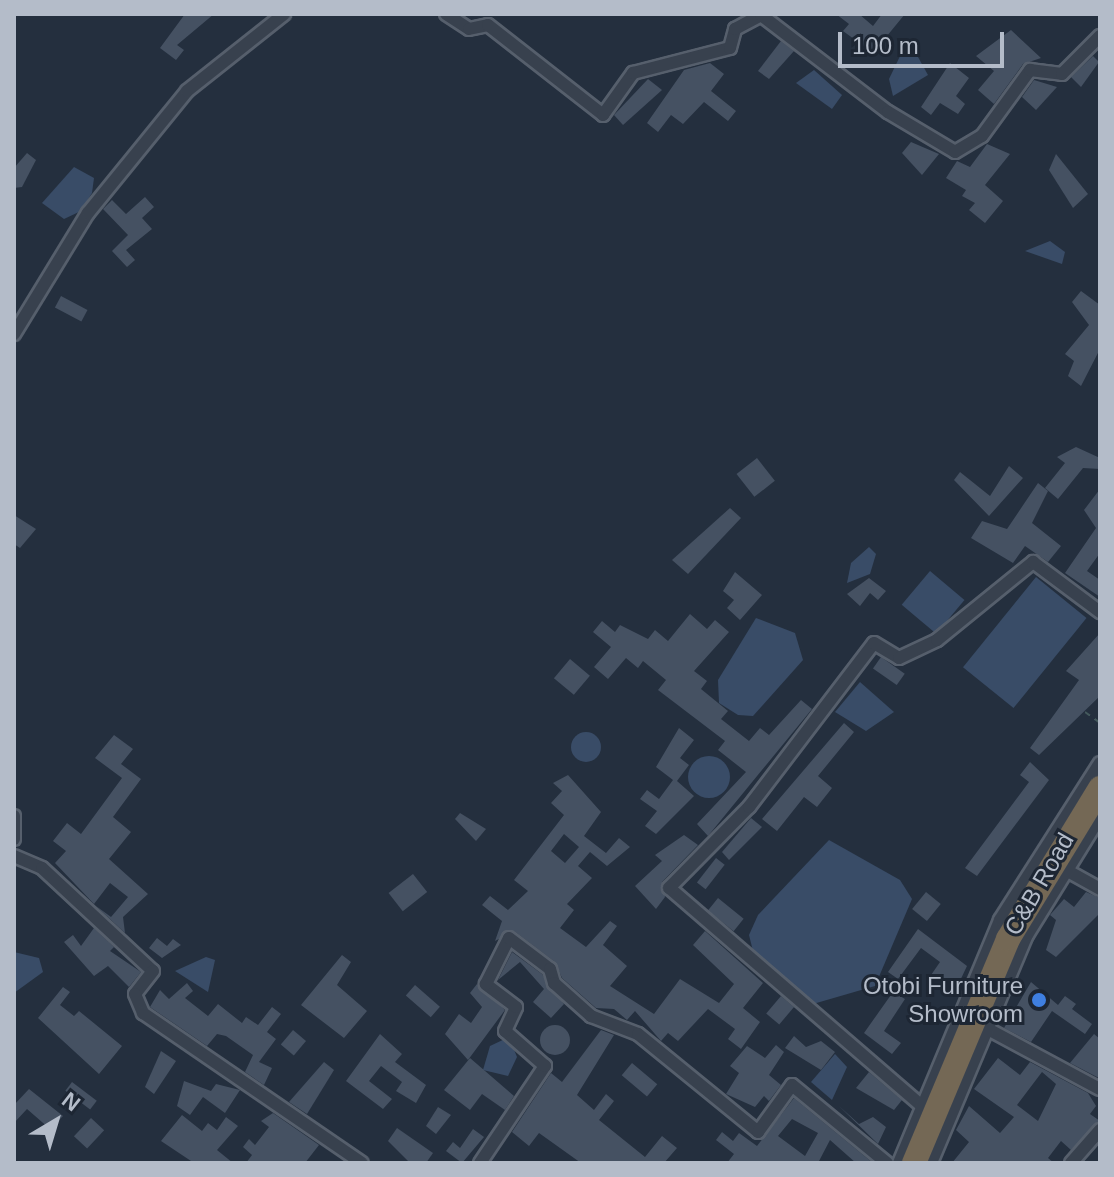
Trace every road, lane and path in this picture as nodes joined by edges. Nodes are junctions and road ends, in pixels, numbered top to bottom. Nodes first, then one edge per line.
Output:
1 (284, 14) edge
2 (446, 14) edge
3 (1100, 36) edge
4 (14, 334) edge
5 (1100, 612) edge
6 (1085, 712) dead end
7 (1100, 723) edge
8 (1100, 763) edge
9 (1100, 788) edge
10 (14, 816) edge
11 (1100, 817) edge
12 (14, 839) edge
13 (14, 856) edge
14 (1064, 869) junction
15 (1100, 889) edge
16 (986, 1028) junction
17 (1100, 1089) edge
18 (922, 1106) junction
19 (1100, 1130) edge
20 (362, 1163) edge
21 (480, 1163) edge
22 (887, 1163) edge
23 (899, 1163) edge
24 (914, 1163) edge
25 (931, 1163) edge
26 (1071, 1163) edge

1 - 4 street
2 - 3 street
5 - 18 street
6 - 7 path
8 - 18 street
9 - 24 highway, C&B Road
10 - 12 street
11 - 14 street
13 - 20 street
14 - 15 street
14 - 16 street
16 - 17 street
16 - 25 street
18 - 23 street
19 - 26 street
21 - 22 street

